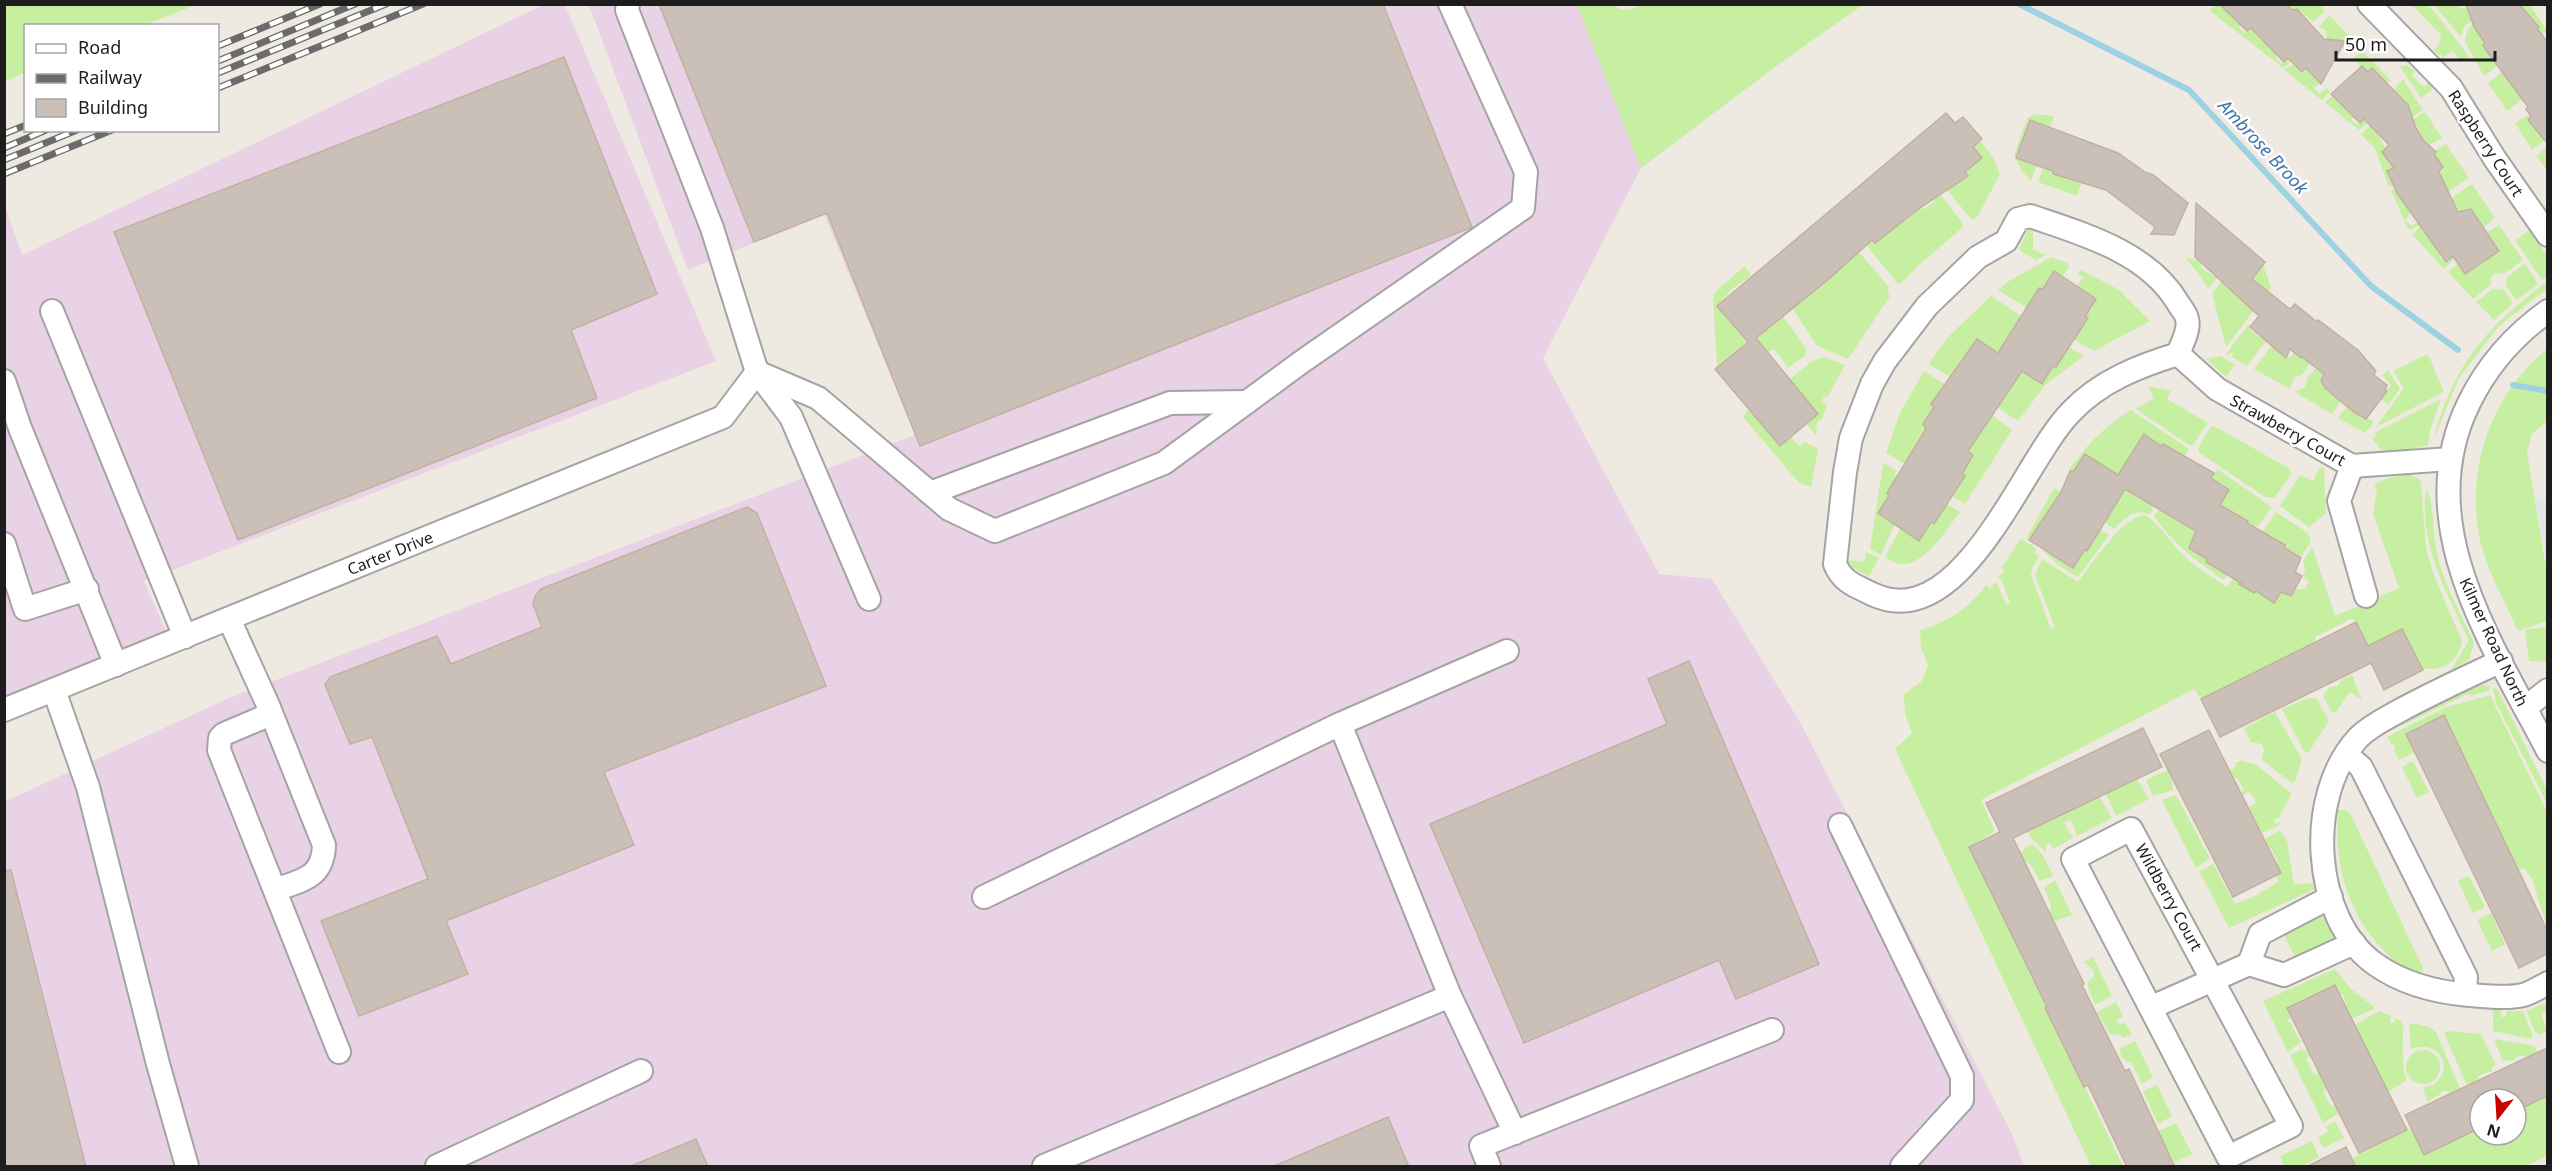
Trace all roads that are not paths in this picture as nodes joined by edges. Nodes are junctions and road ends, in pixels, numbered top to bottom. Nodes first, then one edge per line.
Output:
1 (628, 4) edge
2 (1450, 4) edge
3 (2369, 4) edge
4 (2547, 235) edge
5 (52, 311) dead end
6 (2547, 311) edge
7 (2178, 354) junction
8 (757, 372) junction
9 (4, 381) edge
10 (1247, 402) junction
11 (12, 431) edge
12 (2450, 459) junction
13 (2352, 465) junction
14 (930, 493) junction
15 (4, 544) edge
16 (87, 589) junction
17 (2366, 596) dead end
18 (869, 598) dead end
19 (229, 619) junction
20 (185, 637) junction
21 (1507, 651) dead end
22 (2501, 661) junction
23 (116, 665) junction
24 (54, 690) junction
25 (2547, 690) edge
26 (2525, 708) junction
27 (4, 710) edge
28 (271, 714) junction
29 (1340, 724) junction
30 (2547, 751) edge
31 (2347, 755) junction
32 (1840, 825) dead end
33 (274, 890) junction
34 (984, 897) dead end
35 (2331, 897) junction
36 (2355, 943) junction
37 (2249, 964) junction
38 (2214, 980) junction
39 (2547, 983) edge
40 (2465, 994) junction
41 (1450, 996) junction
42 (2152, 1007) junction
43 (1772, 1030) dead end
44 (339, 1052) dead end
45 (641, 1071) dead end
46 (1515, 1133) junction
47 (188, 1167) edge
48 (437, 1167) edge
49 (1044, 1167) edge
50 (1488, 1167) edge
51 (1902, 1167) edge

1 - 8 street
2 - 10 street
3 - 4 street, Raspberry Court
5 - 20 street
6 - 12 street, Kilmer Road North
7 - 7 street
7 - 13 street, Strawberry Court
8 - 14 street
8 - 18 street
8 - 19 street, Carter Drive
9 - 11 street
10 - 14 street
10 - 14 street
11 - 16 street
12 - 13 street, Strawberry Court
12 - 22 street, Kilmer Road North
13 - 17 street
15 - 16 street
16 - 23 street
19 - 20 street, Carter Drive
19 - 28 street
20 - 23 street, Carter Drive
21 - 29 street
22 - 26 street, Kilmer Road North
22 - 31 street
23 - 24 street, Carter Drive
24 - 27 street, Carter Drive
24 - 47 street
25 - 26 street
26 - 30 street, Kilmer Road North
28 - 33 street
28 - 33 street
29 - 34 street
29 - 41 street
31 - 35 street
31 - 40 street
32 - 51 street
33 - 44 street
35 - 36 street
35 - 37 street
36 - 37 street
36 - 40 street
37 - 38 street
38 - 42 street
38 - 42 street, Wildberry Court
38 - 42 street, Wildberry Court
39 - 40 street
41 - 46 street
41 - 49 street
43 - 46 street
45 - 48 street
46 - 50 street

